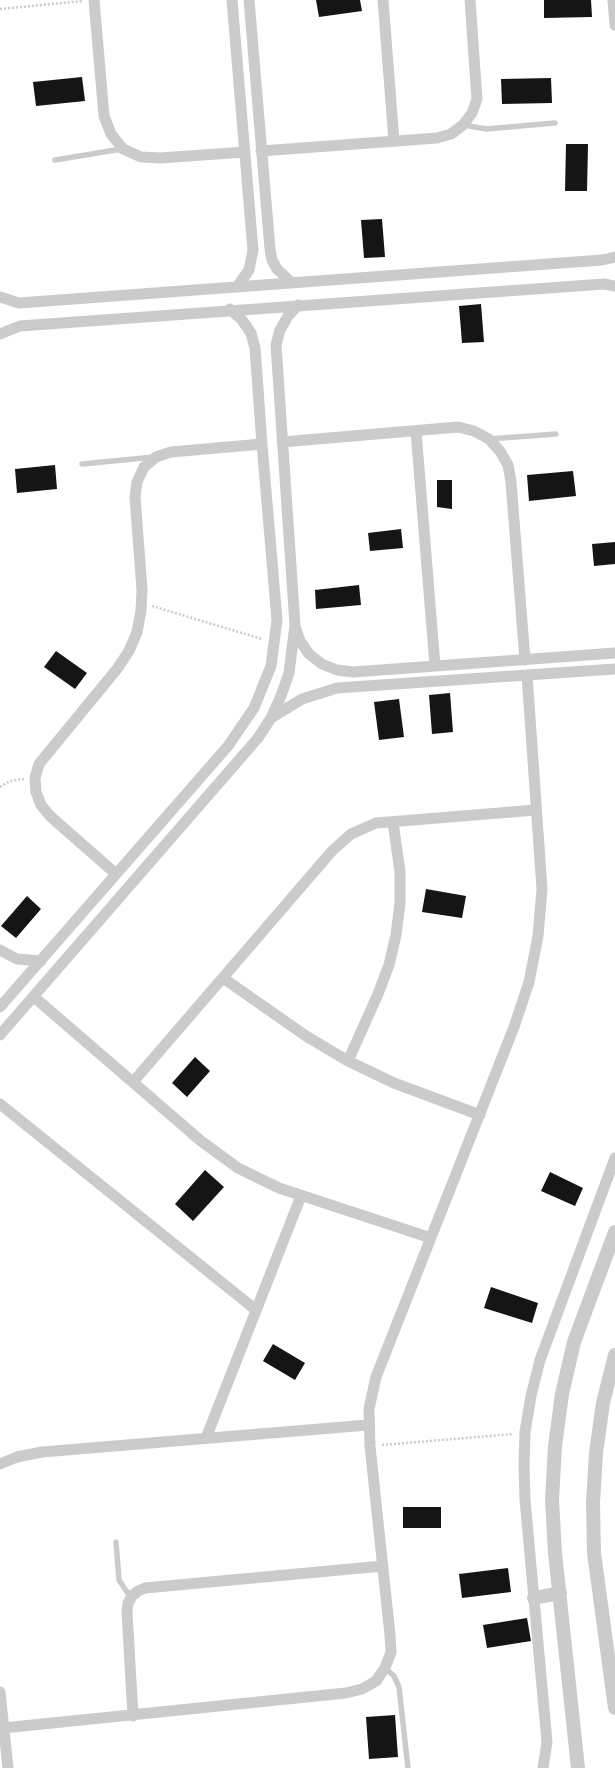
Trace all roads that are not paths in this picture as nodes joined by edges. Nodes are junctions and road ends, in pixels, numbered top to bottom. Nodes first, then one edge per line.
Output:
1 (94, 0) edge
2 (232, 0) edge
3 (249, 0) edge
4 (383, 0) edge
5 (470, 0) edge
6 (613, 0) edge
7 (615, 25) edge
8 (555, 124) dead end
9 (463, 125) junction
10 (394, 141) junction
11 (123, 148) junction
12 (261, 151) junction
13 (245, 152) junction
14 (56, 160) dead end
15 (615, 257) edge
16 (292, 283) junction
17 (615, 286) edge
18 (237, 287) junction
19 (0, 297) edge
20 (298, 304) junction
21 (230, 309) junction
22 (0, 334) edge
23 (416, 431) junction
24 (556, 434) dead end
25 (489, 439) junction
26 (282, 442) junction
27 (262, 444) junction
28 (156, 457) junction
29 (82, 464) dead end
30 (295, 625) junction
31 (615, 653) edge
32 (525, 660) junction
33 (435, 666) junction
34 (615, 669) edge
35 (527, 675) junction
36 (271, 718) junction
37 (536, 810) junction
38 (393, 822) junction
39 (116, 874) junction
40 (0, 950) edge
41 (41, 960) junction
42 (223, 978) junction
43 (34, 997) junction
44 (0, 1008) edge
45 (0, 1035) edge
46 (348, 1061) junction
47 (133, 1082) junction
48 (0, 1104) edge
49 (480, 1115) junction
50 (615, 1158) edge
51 (301, 1196) junction
52 (615, 1232) edge
53 (431, 1238) junction
54 (256, 1310) junction
55 (615, 1355) edge
56 (368, 1425) junction
57 (206, 1438) junction
58 (0, 1464) edge
59 (116, 1542) dead end
60 (383, 1566) junction
61 (560, 1593) junction
62 (132, 1596) junction
63 (534, 1598) junction
64 (385, 1668) junction
65 (0, 1692) edge
66 (615, 1708) edge
67 (133, 1716) junction
68 (3, 1728) junction
69 (8, 1768) edge
70 (408, 1768) edge
71 (543, 1768) edge
72 (578, 1768) edge

1 - 11 street
2 - 13 street
3 - 12 street
4 - 10 street
5 - 9 street
6 - 7 street
8 - 9 lane
9 - 10 street
10 - 12 street
11 - 13 street
11 - 14 lane
12 - 16 street
13 - 18 street
15 - 16 street
16 - 18 street
17 - 20 street
18 - 19 street
20 - 21 street
20 - 26 street
21 - 22 street
21 - 27 street
23 - 25 street
23 - 26 street
23 - 33 street
24 - 25 lane
25 - 32 street
26 - 30 street
27 - 28 street
27 - 39 street
28 - 29 lane
28 - 39 street
30 - 33 street
30 - 36 street
31 - 32 street
32 - 33 street
34 - 35 street
35 - 36 street
35 - 37 street
36 - 43 street
37 - 38 street
37 - 49 street
38 - 42 street
38 - 46 street
39 - 41 street
40 - 41 street
41 - 44 street
42 - 46 street
42 - 47 street
43 - 45 street
43 - 47 street
46 - 49 street
47 - 51 street
48 - 54 street
49 - 53 street
50 - 63 street
51 - 53 street
51 - 54 street
52 - 61 street
53 - 56 street
54 - 57 street
55 - 66 street
56 - 57 street
56 - 60 street
57 - 58 street
59 - 62 lane
60 - 62 street
60 - 64 street
61 - 63 street
61 - 72 street
62 - 67 street
63 - 71 street
64 - 67 street
64 - 70 lane
65 - 68 street
67 - 68 street
68 - 69 street

